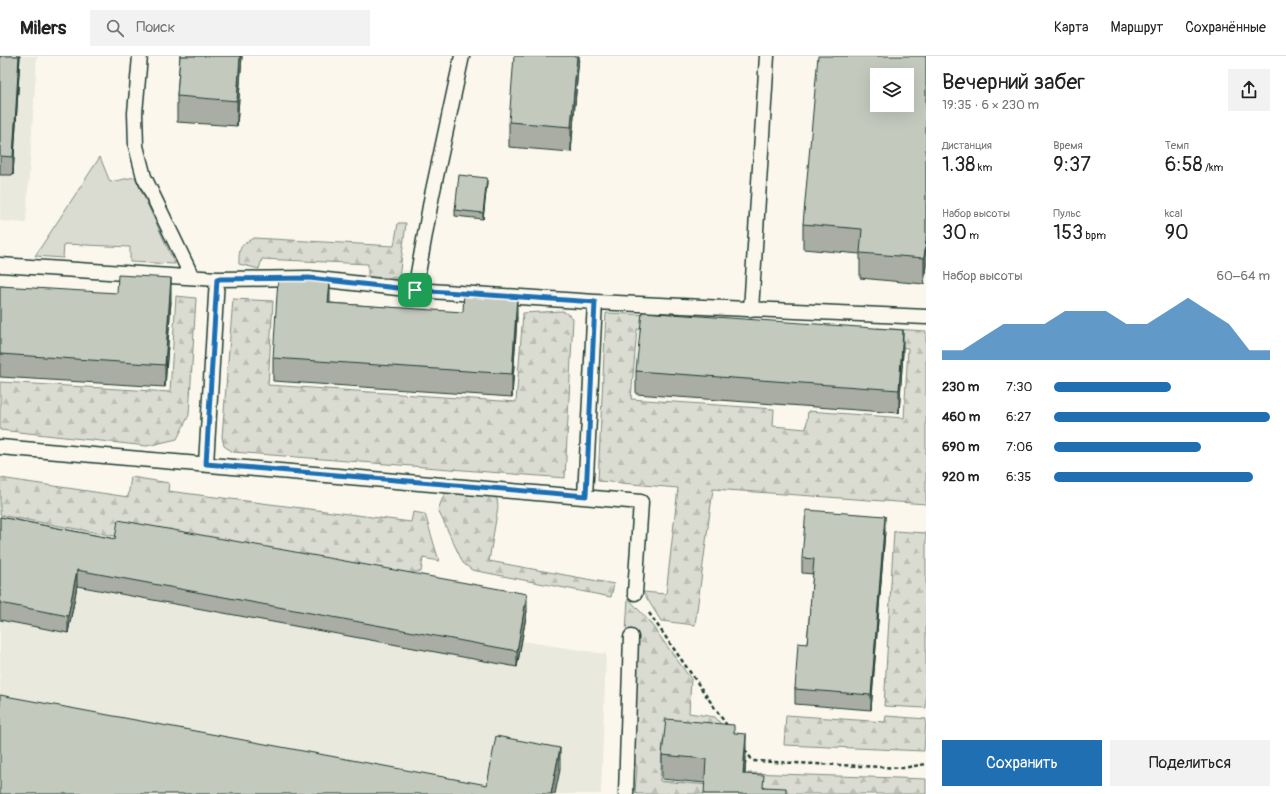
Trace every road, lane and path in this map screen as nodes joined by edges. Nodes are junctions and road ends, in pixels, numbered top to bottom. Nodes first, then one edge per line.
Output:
1 (140, 56) edge
2 (462, 56) edge
3 (767, 56) edge
4 (0, 265) edge
5 (192, 277) junction
6 (217, 279) junction
7 (415, 290) junction
8 (595, 302) junction
9 (751, 310) junction
10 (926, 318) edge
11 (0, 447) edge
12 (206, 464) junction
13 (586, 496) junction
14 (635, 593) joint
15 (631, 637) dead end
16 (730, 729) edge
17 (744, 748) edge
18 (926, 764) edge
19 (626, 794) edge

1 - 5 lane
2 - 7 lane
3 - 9 lane
4 - 5 lane
5 - 6 lane
6 - 7 lane
6 - 12 lane
7 - 8 lane
8 - 9 lane
8 - 13 lane
9 - 10 lane
11 - 12 lane
12 - 13 lane
13 - 14 lane
14 - 16 path
15 - 19 lane
17 - 18 path

